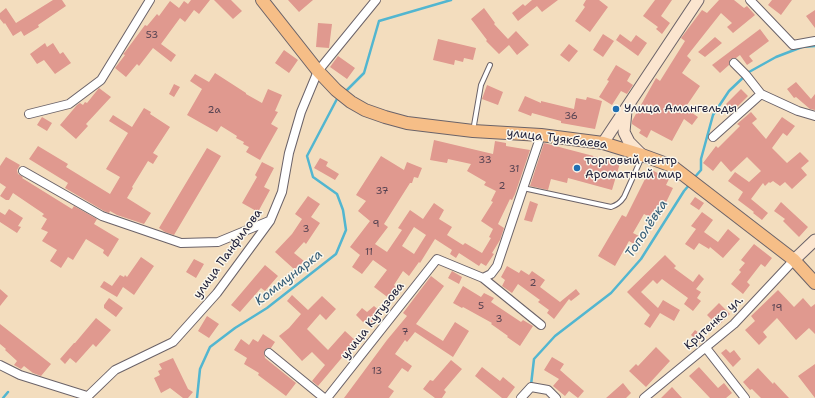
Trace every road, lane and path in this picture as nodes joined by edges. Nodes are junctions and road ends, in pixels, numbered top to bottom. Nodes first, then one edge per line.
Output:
1 (150, 0) edge
2 (262, 0) edge
3 (376, 0) edge
4 (698, 0) edge
5 (750, 0) edge
6 (815, 41) edge
7 (734, 63) dead end
8 (490, 65) dead end
9 (318, 71) junction
10 (761, 94) junction
11 (626, 109) junction
12 (29, 114) dead end
13 (815, 116) edge
14 (473, 131) junction
15 (541, 136) junction
16 (713, 137) dead end
17 (603, 143) junction
18 (642, 155) junction
19 (23, 171) dead end
20 (523, 188) junction
21 (270, 221) junction
22 (815, 240) edge
23 (794, 260) junction
24 (483, 278) junction
25 (815, 283) edge
26 (541, 325) dead end
27 (706, 348) junction
28 (269, 353) dead end
29 (0, 364) edge
30 (86, 397) edge
31 (326, 398) edge
32 (522, 398) edge
33 (556, 398) edge
34 (644, 398) edge
35 (745, 398) edge

1 - 12 street
2 - 9 main road, улица Туякбаева
3 - 9 street, улица Панфилова
4 - 11 street
5 - 6 street
7 - 10 street
8 - 14 lane
9 - 14 main road, улица Туякбаева
9 - 21 street, улица Панфилова
10 - 13 street
10 - 16 street
11 - 17 street
11 - 18 street
14 - 15 main road, улица Туякбаева
15 - 17 main road, улица Туякбаева
15 - 20 street
17 - 18 main road, улица Туякбаева
18 - 20 lane
18 - 23 main road, улица Туякбаева
19 - 21 street
20 - 24 street
21 - 30 street, улица Панфилова
22 - 23 street
23 - 25 main road, улица Туякбаева
23 - 27 street, Крутенко ул.
24 - 26 street
24 - 31 street, улица Кутузова
27 - 34 street, Крутенко ул.
27 - 35 street
28 - 31 street
29 - 30 street
32 - 33 street

